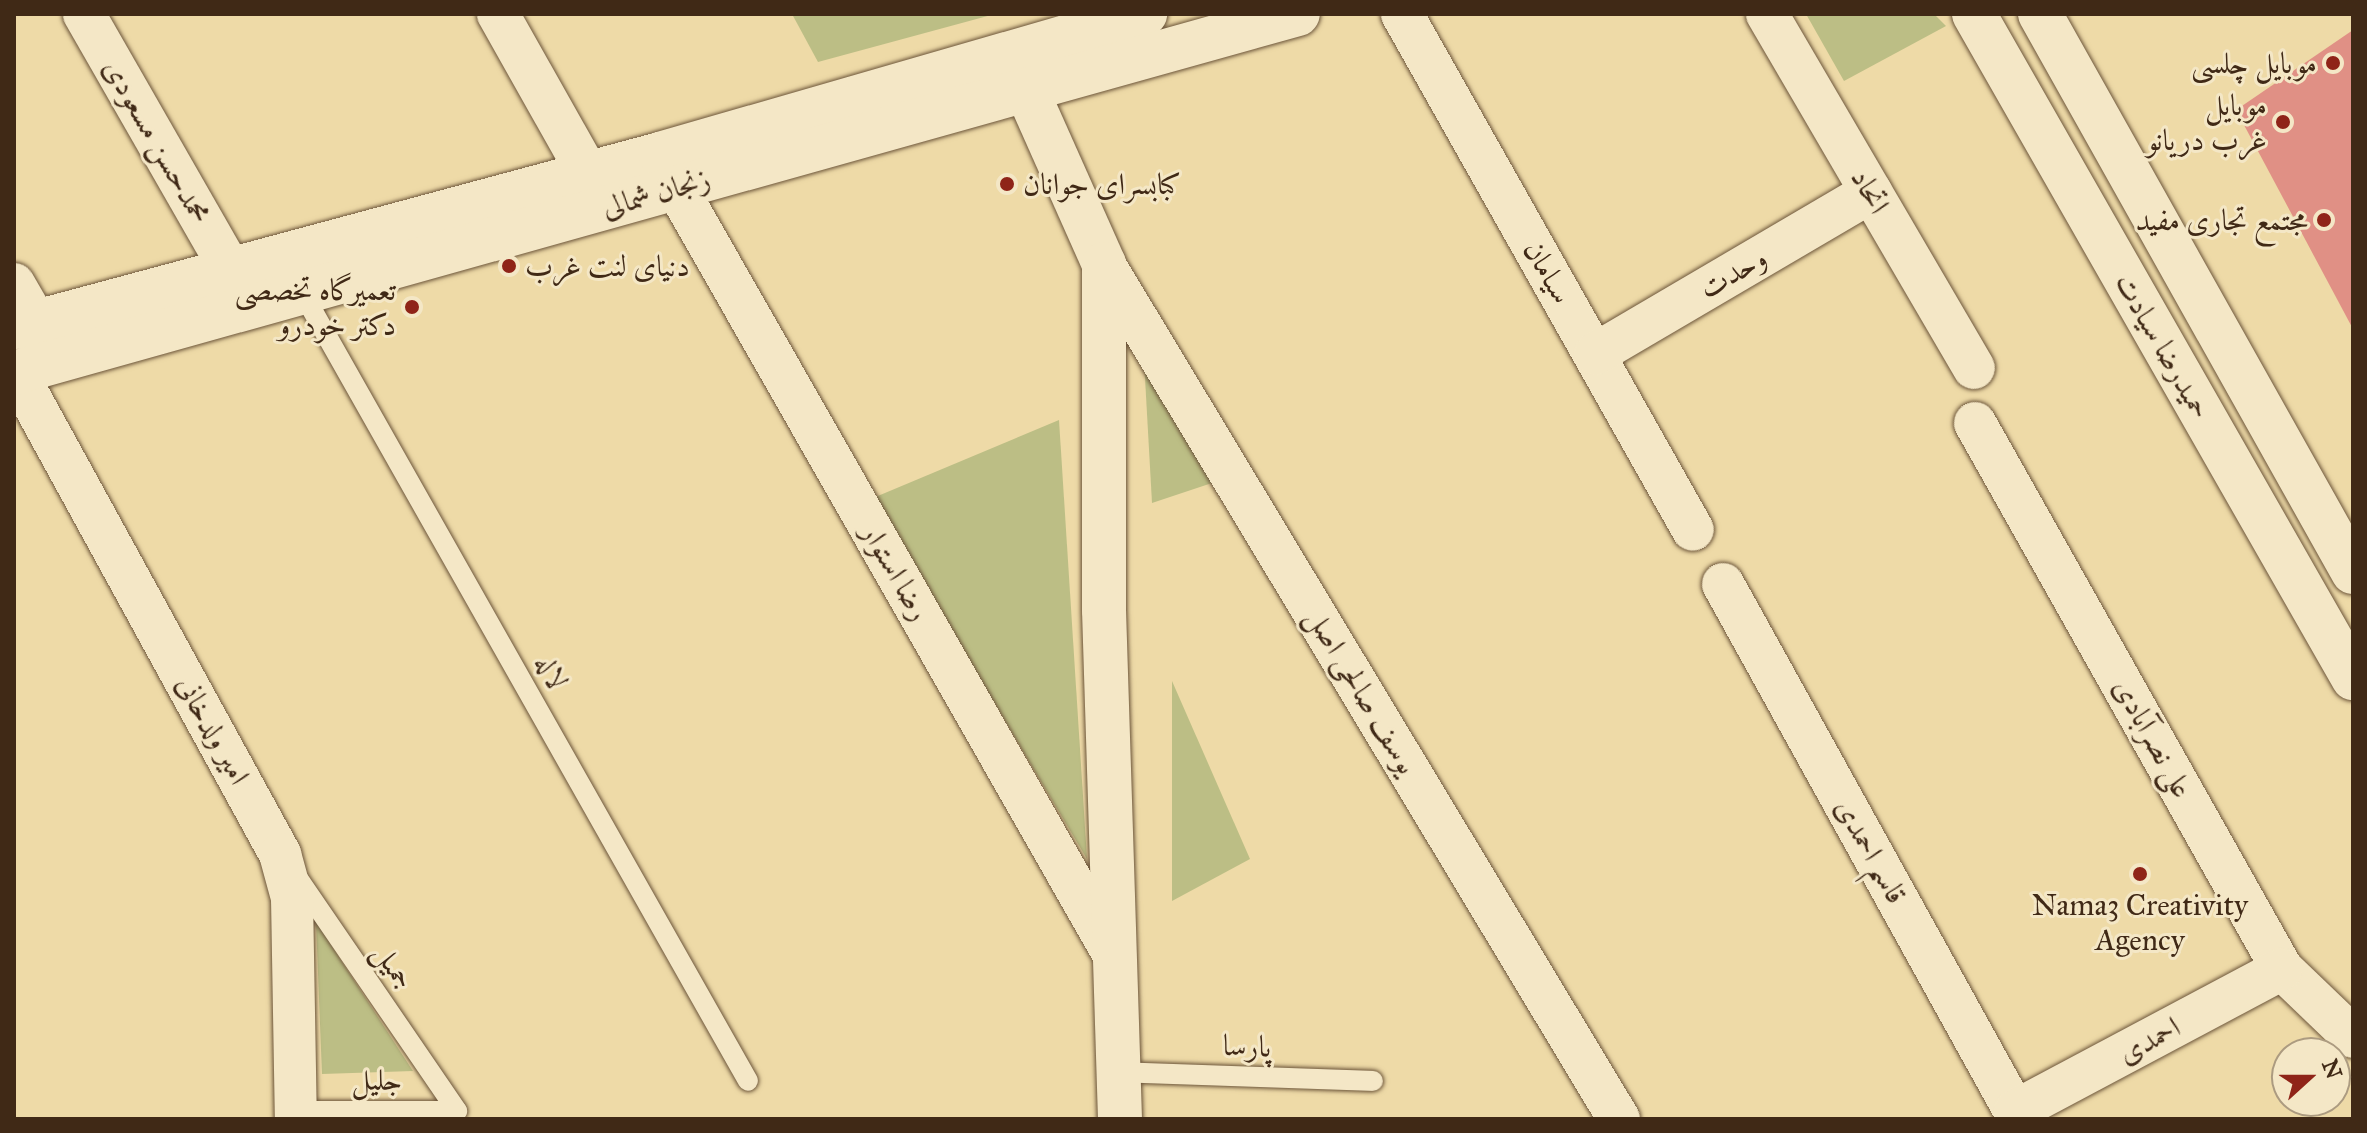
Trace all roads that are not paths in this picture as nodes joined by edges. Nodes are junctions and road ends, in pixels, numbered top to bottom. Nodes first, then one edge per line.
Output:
1 (84, 14) edge
2 (498, 14) edge
3 (1145, 14) edge
4 (1298, 14) edge
5 (1402, 14) edge
6 (1767, 14) edge
7 (2040, 14) edge
8 (1981, 20) edge
9 (1026, 89) junction
10 (668, 171) junction
11 (596, 191) junction
12 (1871, 192) junction
13 (1104, 264) junction
14 (230, 269) junction
15 (14, 284) edge
16 (302, 292) junction
17 (249, 307) junction
18 (25, 325) edge
19 (1595, 354) junction
20 (1974, 368) dead end
21 (24, 369) edge
22 (1975, 423) dead end
23 (1693, 530) dead end
24 (2353, 572) edge
25 (1723, 584) dead end
26 (2353, 678) edge
27 (280, 854) junction
28 (1115, 957) junction
29 (2282, 969) junction
30 (2353, 1037) edge
31 (1118, 1072) junction
32 (748, 1081) dead end
33 (1373, 1081) dead end
34 (457, 1111) joint
35 (296, 1115) edge
36 (2017, 1115) edge
37 (1120, 1119) edge
38 (1619, 1119) edge

1 - 14 street, محمدحسن مسعودی
2 - 11 street
3 - 10 main road, زنجان شمالی
4 - 9 main road, زنجان شمالی
5 - 19 street, سیامان
6 - 12 street, اتحاد
7 - 24 main road, حمیدرضا سیادت
8 - 26 main road, حمیدرضا سیادت
9 - 10 main road, زنجان شمالی
9 - 13 main road, رضا استوار
10 - 11 main road, زنجان شمالی
10 - 28 street, رضا استوار
11 - 14 main road, زنجان شمالی
11 - 16 main road, زنجان شمالی
12 - 19 street, وحدت
12 - 20 street, اتحاد
13 - 28 main road, رضا استوار
13 - 38 street, یوسف صالحی اصل
14 - 17 main road
14 - 18 main road, زنجان شمالی
15 - 18 street
16 - 17 main road, زنجان شمالی
16 - 32 lane, لاله
17 - 21 main road, زنجان شمالی
18 - 21 main road
19 - 23 street, سیامان
21 - 27 street, امیر ولدخانی
22 - 29 street, علی نصرآبادی
25 - 36 street, قاسم احمدی
27 - 34 lane, جمیل
27 - 35 street, امیر ولدخانی
28 - 31 main road, رضا استوار
29 - 30 street, علی نصرآبادی
29 - 36 street, احمدی
31 - 33 lane, پارسا
31 - 37 main road, رضا استوار
34 - 35 lane, جلیل

